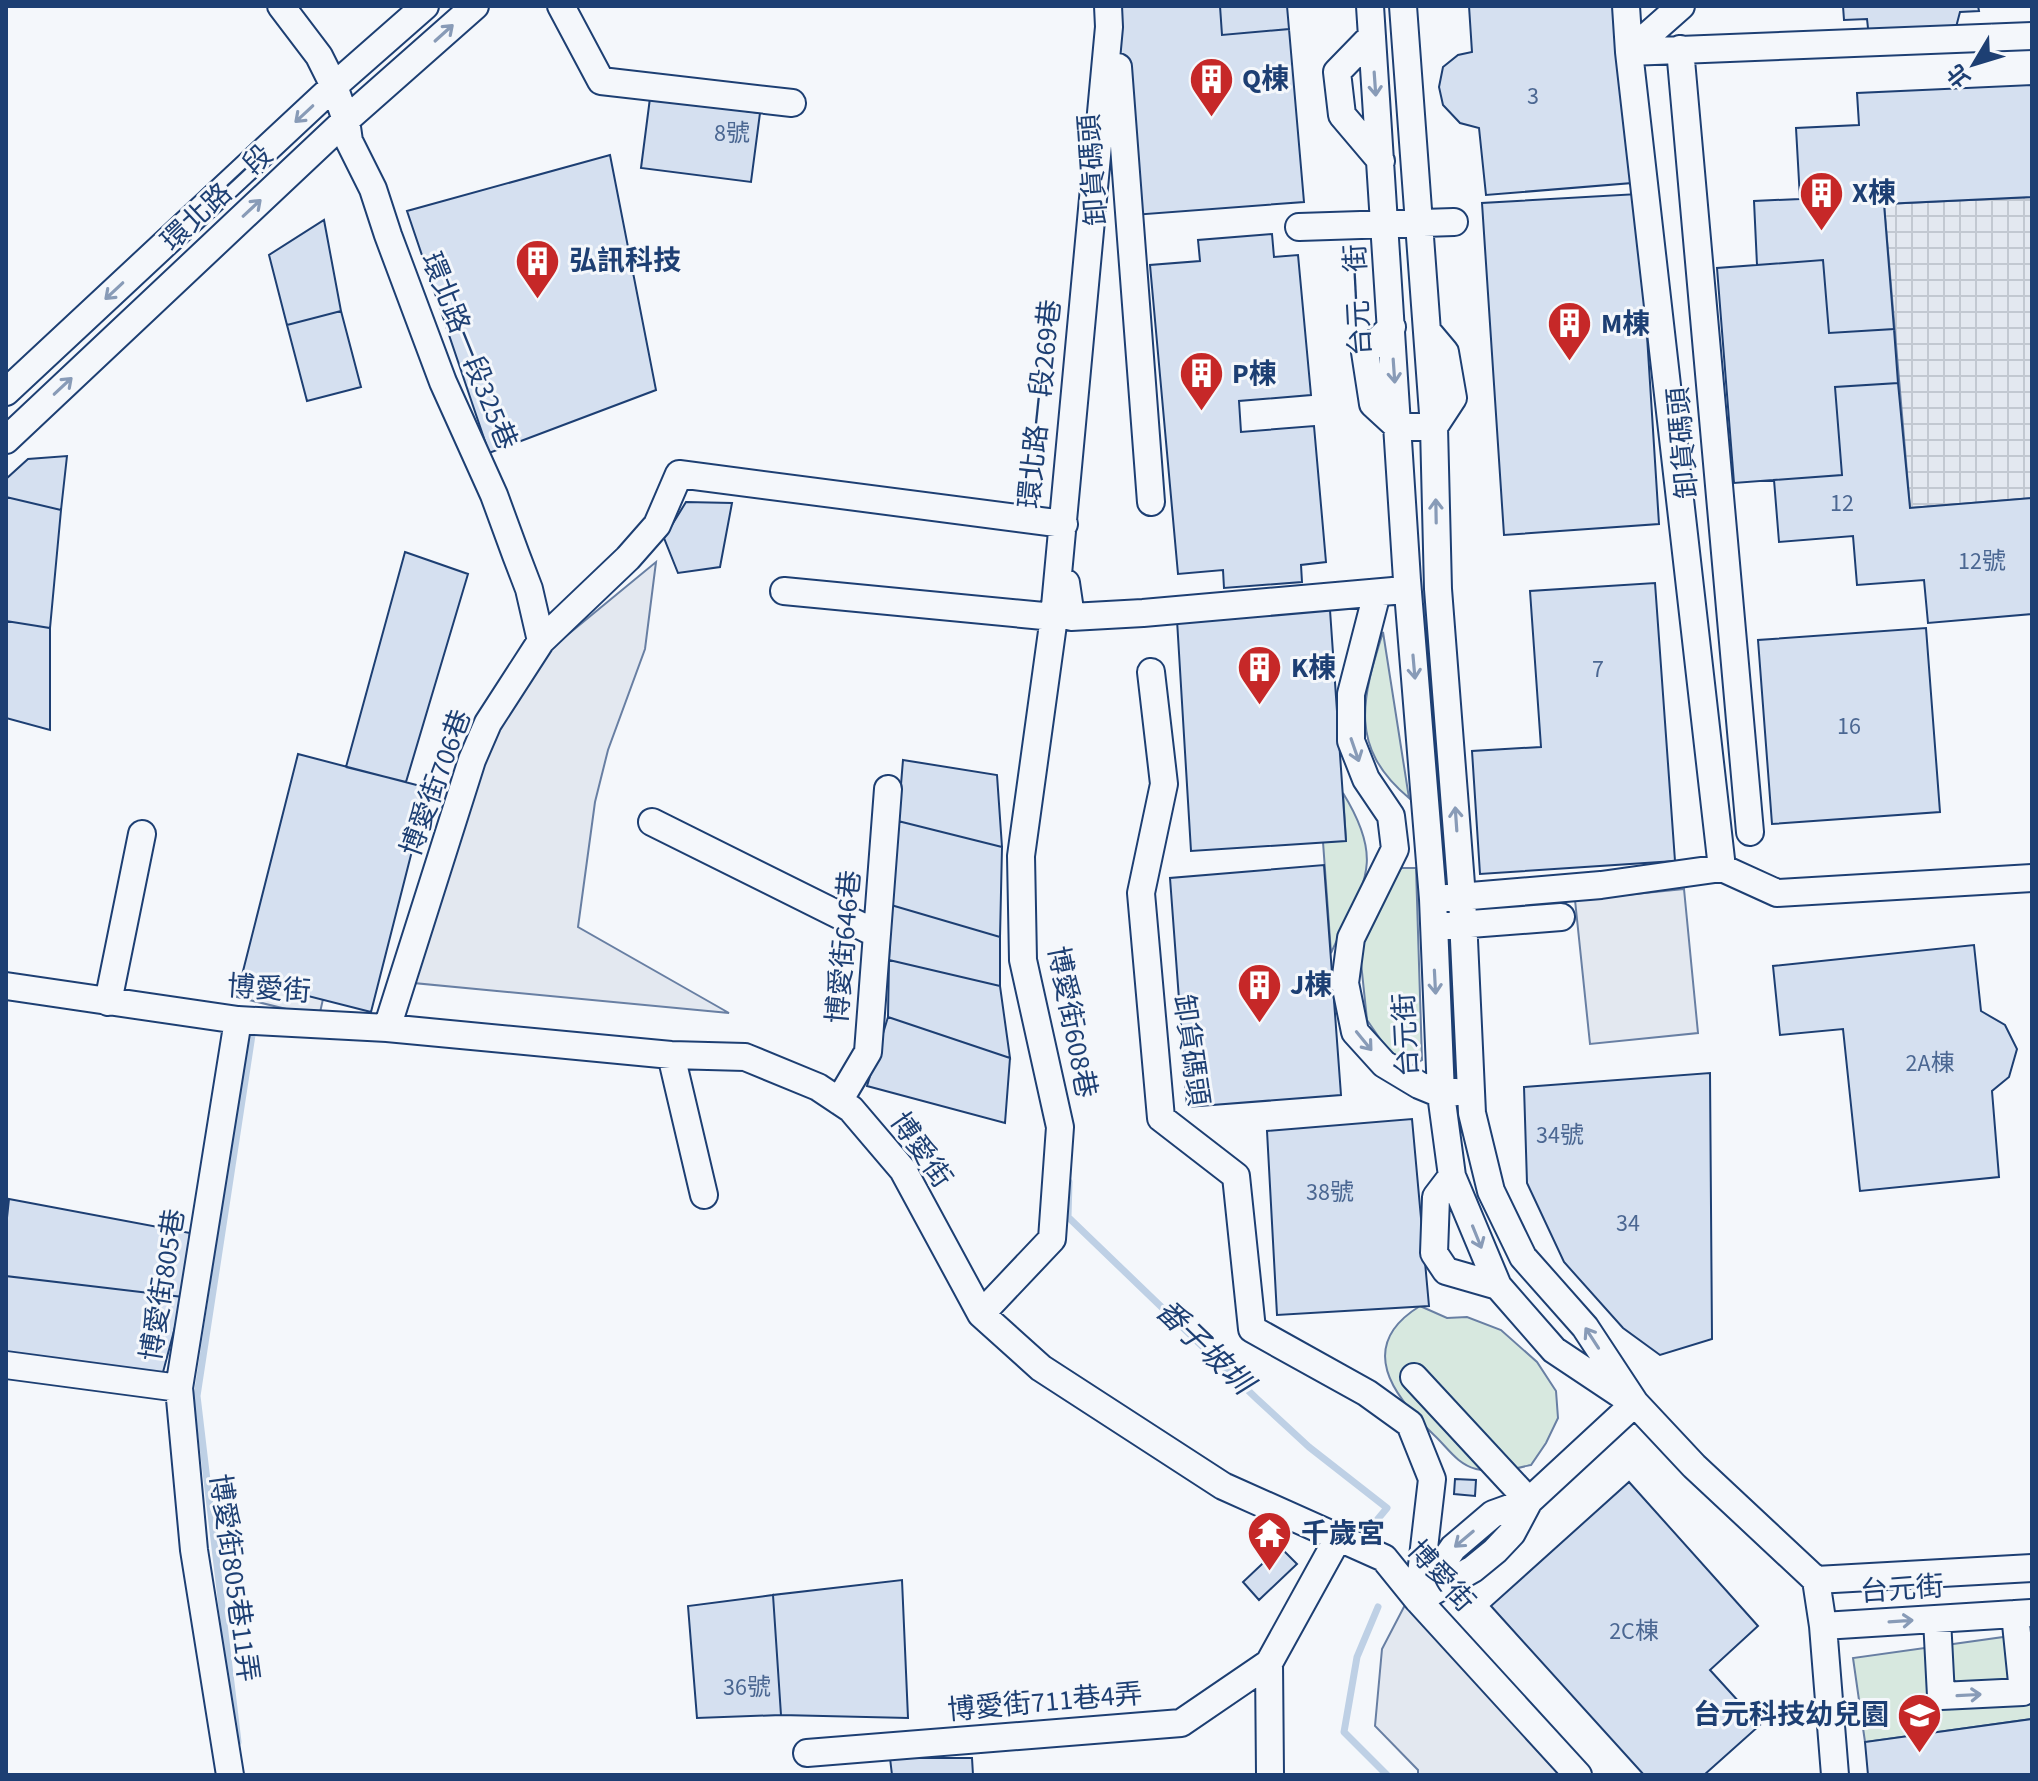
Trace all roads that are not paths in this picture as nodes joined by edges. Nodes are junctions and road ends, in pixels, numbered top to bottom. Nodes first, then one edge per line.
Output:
1 (281, 6) edge
2 (425, 6) edge
3 (475, 6) edge
4 (561, 6) edge
5 (1370, 6) edge
6 (1403, 6) edge
7 (1626, 6) edge
8 (1681, 6) edge
9 (1108, 17) edge
10 (1372, 36) junction
11 (2032, 36) edge
12 (1680, 49) junction
13 (1629, 52) junction
14 (334, 86) junction
15 (792, 103) dead end
16 (346, 120) junction
17 (1381, 161) junction
18 (1454, 222) dead end
19 (1418, 223) junction
20 (1385, 224) junction
21 (1299, 227) dead end
22 (6, 392) edge
23 (1398, 427) junction
24 (1434, 427) junction
25 (6, 440) edge
26 (679, 474) joint
27 (1151, 502) dead end
28 (1064, 524) junction
29 (1061, 552) junction
30 (1438, 589) junction
31 (1408, 590) junction
32 (784, 591) dead end
33 (1377, 593) junction
34 (1054, 617) junction
35 (541, 641) junction
36 (1151, 672) dead end
37 (888, 789) dead end
38 (652, 822) dead end
39 (1750, 832) dead end
40 (1428, 833) junction
41 (142, 834) dead end
42 (1394, 834) junction
43 (1722, 868) junction
44 (2032, 878) edge
45 (1462, 897) junction
46 (1433, 899) junction
47 (1561, 917) dead end
48 (1462, 925) junction
49 (1432, 926) junction
50 (877, 934) junction
51 (6, 986) edge
52 (108, 1002) junction
53 (238, 1020) junction
54 (387, 1028) junction
55 (671, 1055) junction
56 (1471, 1089) junction
57 (1441, 1094) junction
58 (839, 1101) junction
59 (1452, 1176) junction
60 (704, 1195) dead end
61 (1498, 1286) junction
62 (981, 1314) junction
63 (6, 1365) edge
64 (1414, 1377) dead end
65 (179, 1388) junction
66 (1635, 1403) junction
67 (1529, 1501) junction
68 (1338, 1538) junction
69 (2032, 1568) edge
70 (1816, 1580) junction
71 (1418, 1600) junction
72 (2024, 1613) edge
73 (1937, 1619) junction
74 (1823, 1626) junction
75 (1269, 1663) junction
76 (807, 1753) dead end
77 (230, 1775) edge
78 (1270, 1775) edge
79 (1578, 1775) edge
80 (1835, 1775) edge

1 - 14 street, 環北路一段325巷
2 - 14 street, 環北路一段
16 -> 3 street, 環北路一段
4 - 15 street
5 - 10 street, 台元一街
6 - 19 street
7 - 13 street
8 - 13 street
9 - 27 street, 卸貨碼頭
9 - 28 street, 環北路一段269巷
10 -> 17 street, 台元一街
10 - 17 street
11 - 12 street
12 - 13 street
12 - 39 street, 卸貨碼頭
13 - 43 street
14 - 16 street, 環北路一段325巷
14 -> 22 street, 環北路一段
25 -> 16 street, 環北路一段
16 - 35 street, 環北路一段325巷
17 - 20 street, 台元一街
18 - 19 street
19 - 20 street
19 - 24 street
20 - 21 street
20 - 23 street, 台元一街
23 - 24 street
23 - 31 street, 台元一街
30 -> 24 street
26 - 28 street, 環北路一段269巷
26 - 35 street, 博愛街706巷
28 - 29 street, 博愛街608巷
29 - 33 street
29 - 34 street, 博愛街608巷
30 - 31 street
45 -> 30 street, 台元街
31 - 33 street
31 -> 40 street, 台元街
32 - 34 street
33 -> 42 street
34 - 62 street, 博愛街608巷
35 - 54 street, 博愛街706巷
36 - 71 street, 卸貨碼頭
37 - 50 street, 博愛街646巷
38 - 50 street
40 - 42 street
40 - 46 street, 台元街
41 - 52 street
42 -> 57 street
43 - 44 street
43 - 45 street
45 - 46 street
45 - 48 street, 台元街
46 - 49 street, 台元街
47 - 48 street
48 - 49 street
48 - 56 street, 台元街
49 -> 57 street, 台元街
50 - 58 street, 博愛街646巷
51 - 52 street, 博愛街
52 - 53 street, 博愛街
53 - 54 street, 博愛街
53 - 65 street, 博愛街805巷
54 - 55 street, 博愛街
55 - 58 street, 博愛街
55 - 60 street
56 - 57 street
66 -> 56 street, 台元街
57 - 59 street, 台元街
58 - 62 street, 博愛街
59 -> 61 street, 台元街
59 - 61 street
61 - 66 street, 台元街
62 - 68 street, 博愛街
63 - 65 street, 博愛街805巷
64 - 67 street
65 - 77 street, 博愛街805巷11弄
66 - 67 street
66 - 70 street, 台元街
67 - 71 street
68 - 71 street, 博愛街
68 - 75 street
69 - 70 street, 台元街
70 - 74 street, 台元街
71 - 79 street, 博愛街
72 - 73 street, 台元街
73 -> 72 street
74 -> 73 street, 台元街
74 - 80 street
75 - 76 street, 博愛街711巷4弄
75 - 78 street

